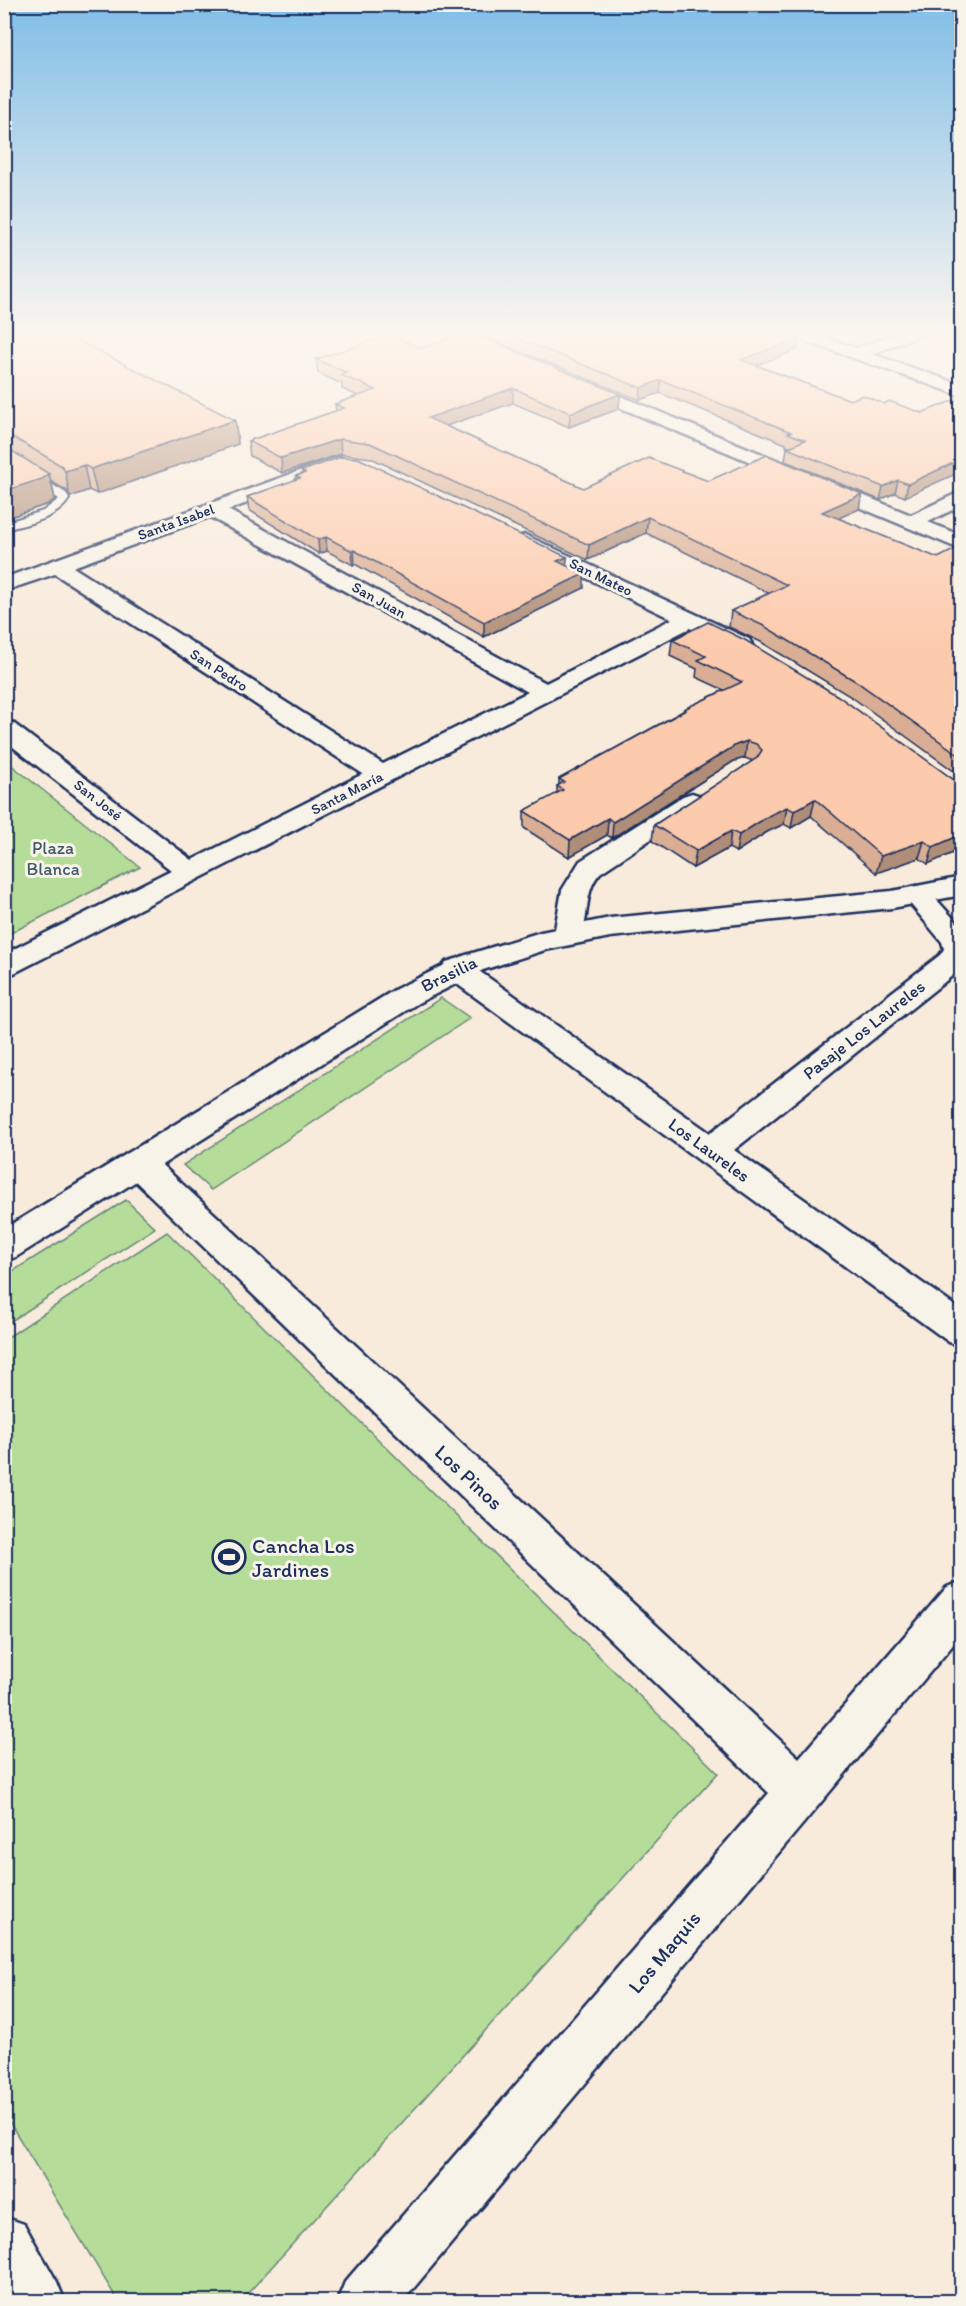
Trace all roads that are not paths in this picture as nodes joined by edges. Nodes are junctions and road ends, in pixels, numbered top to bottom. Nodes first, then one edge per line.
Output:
1 (707, 438) edge
2 (4, 459) edge
3 (353, 462) edge
4 (962, 497) edge
5 (211, 509) junction
6 (910, 523) junction
7 (4, 527) edge
8 (503, 530) edge
9 (962, 544) edge
10 (57, 566) junction
11 (4, 585) edge
12 (690, 619) junction
13 (762, 655) edge
14 (546, 692) junction
15 (4, 728) edge
16 (382, 775) junction
17 (715, 786) edge
18 (191, 872) junction
19 (962, 886) edge
20 (917, 895) junction
21 (568, 935) junction
22 (4, 966) edge
23 (456, 969) junction
24 (710, 1151) junction
25 (138, 1163) junction
26 (4, 1247) edge
27 (962, 1331) edge
28 (962, 1601) edge
29 (800, 1791) junction
30 (4, 2244) edge
31 (38, 2301) edge
32 (365, 2301) edge

1 - 6 street
2 - 7 lane
3 - 5 street, Santa Isabel
4 - 6 street
5 - 10 street, Santa Isabel
5 - 14 street, San Juan
6 - 9 street
8 - 12 street, San Mateo
10 - 11 street, Santa Isabel
10 - 16 street, San Pedro
12 - 13 street, San Mateo
12 - 14 street, Santa María
14 - 16 street, Santa María
15 - 18 street, San José
16 - 18 street, Santa María
17 - 21 street
18 - 22 street, Santa María
19 - 20 street, Brasilia
20 - 21 street, Brasilia
20 - 24 street, Pasaje Los Laureles
21 - 23 street, Brasilia
23 - 24 street, Los Laureles
23 - 25 street, Brasilia
24 - 27 street, Los Laureles
25 - 26 street, Brasilia
25 - 29 street, Los Pinos
28 - 29 street, Los Maquis
29 - 32 street, Los Maquis
30 - 31 street

